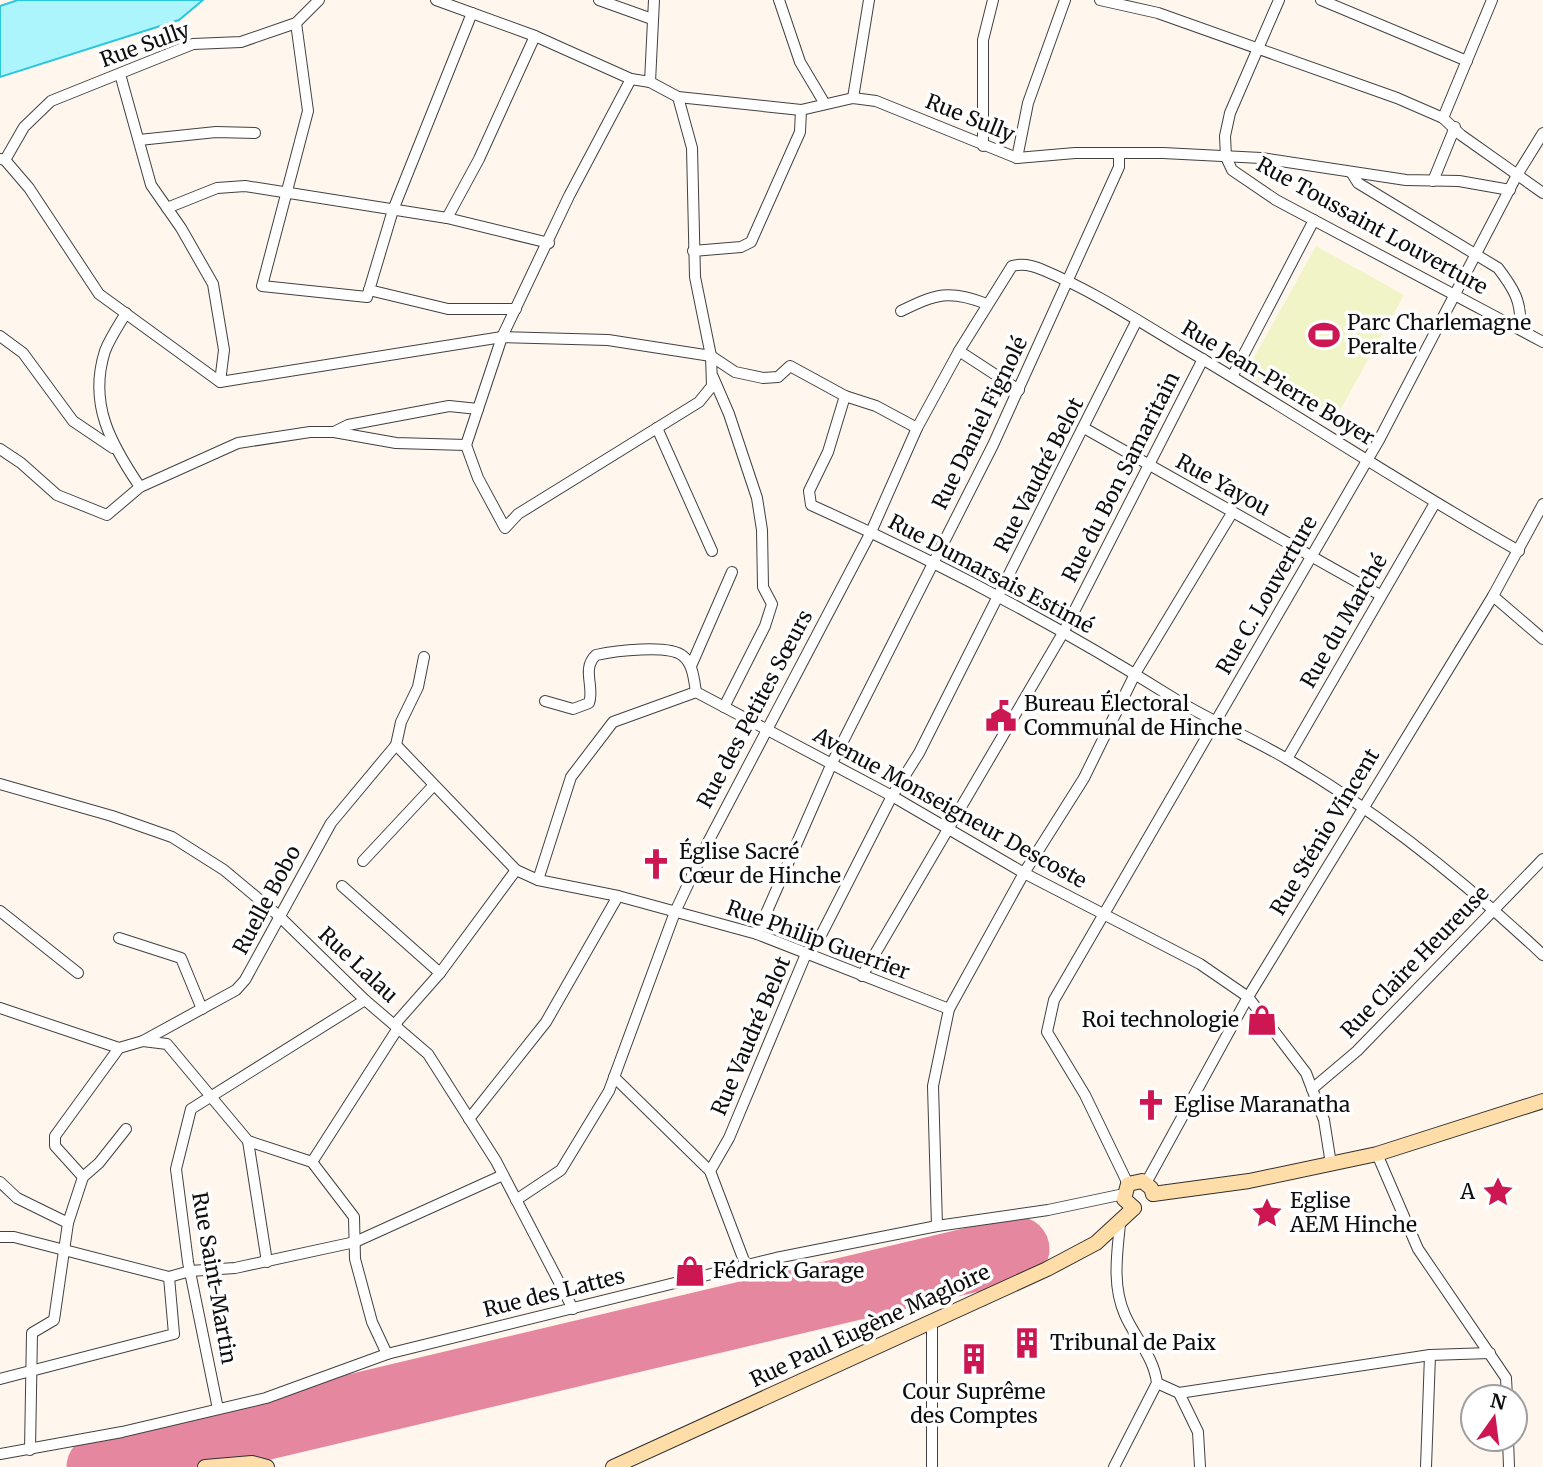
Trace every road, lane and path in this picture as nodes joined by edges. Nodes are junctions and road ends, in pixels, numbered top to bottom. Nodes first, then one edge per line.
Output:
1 (319, 0) edge
2 (436, 0) edge
3 (599, 0) edge
4 (654, 0) edge
5 (779, 0) edge
6 (869, 0) edge
7 (993, 0) edge
8 (1065, 0) edge
9 (1101, 0) edge
10 (1279, 0) edge
11 (1321, 0) edge
12 (1493, 0) edge
13 (472, 13) junction
14 (652, 19) junction
15 (296, 23) junction
16 (535, 36) junction
17 (1259, 49) junction
18 (1467, 61) junction
19 (120, 74) junction
20 (631, 79) junction
21 (650, 82) junction
22 (678, 97) junction
23 (853, 98) junction
24 (825, 104) junction
25 (801, 110) junction
26 (1443, 118) junction
27 (1455, 127) junction
28 (255, 133) dead end
29 (1543, 133) edge
30 (138, 140) junction
31 (984, 146) junction
32 (1119, 154) junction
33 (1017, 158) junction
34 (1226, 158) junction
35 (2, 160) edge
36 (1351, 172) junction
37 (1517, 175) junction
38 (1433, 181) junction
39 (285, 190) junction
40 (1510, 190) junction
41 (1543, 193) edge
42 (167, 208) junction
43 (393, 210) junction
44 (447, 218) junction
45 (1314, 220) junction
46 (549, 243) junction
47 (693, 251) junction
48 (1476, 253) junction
49 (1012, 266) joint
50 (1069, 283) junction
51 (369, 290) junction
52 (1455, 295) junction
53 (987, 304) junction
54 (516, 309) junction
55 (901, 311) dead end
56 (126, 313) junction
57 (1137, 320) junction
58 (1520, 328) junction
59 (0, 336) edge
60 (502, 337) junction
61 (1543, 342) edge
62 (959, 351) junction
63 (711, 356) junction
64 (1203, 359) junction
65 (1233, 375) junction
66 (713, 377) junction
67 (220, 382) junction
68 (1019, 390) junction
69 (845, 396) junction
70 (478, 409) junction
71 (657, 428) junction
72 (917, 428) junction
73 (1084, 428) junction
74 (334, 432) junction
75 (466, 445) junction
76 (114, 448) junction
77 (0, 449) edge
78 (1367, 460) junction
79 (1148, 465) junction
80 (140, 487) junction
81 (1435, 503) junction
82 (1543, 505) edge
83 (1232, 513) junction
84 (871, 532) junction
85 (712, 551) dead end
86 (1519, 551) junction
87 (1310, 555) junction
88 (930, 565) junction
89 (732, 572) dead end
90 (1380, 595) junction
91 (1493, 596) junction
92 (998, 599) junction
93 (1063, 633) junction
94 (1543, 639) edge
95 (424, 657) dead end
96 (691, 666) junction
97 (1136, 673) junction
98 (696, 692) junction
99 (545, 701) dead end
100 (724, 707) junction
101 (1217, 722) junction
102 (766, 727) junction
103 (396, 745) junction
104 (1287, 759) junction
105 (832, 764) junction
106 (0, 784) edge
107 (433, 786) junction
108 (892, 796) junction
109 (1363, 808) junction
110 (948, 828) junction
111 (1543, 859) edge
112 (363, 861) dead end
113 (516, 870) junction
114 (1024, 873) junction
115 (538, 880) junction
116 (342, 886) dead end
117 (618, 896) junction
118 (1491, 910) junction
119 (0, 911) edge
120 (675, 912) junction
121 (279, 916) junction
122 (1104, 916) junction
123 (757, 934) junction
124 (119, 938) dead end
125 (806, 954) junction
126 (1543, 955) edge
127 (78, 973) dead end
128 (440, 973) junction
129 (862, 976) junction
130 (1248, 997) junction
131 (365, 1000) junction
132 (0, 1008) edge
133 (202, 1009) junction
134 (949, 1009) junction
135 (397, 1026) junction
136 (144, 1041) junction
137 (120, 1048) junction
138 (614, 1077) junction
139 (1311, 1089) junction
140 (210, 1097) junction
141 (1543, 1101) edge
142 (470, 1119) junction
143 (126, 1129) dead end
144 (248, 1141) junction
145 (1377, 1154) junction
146 (312, 1162) junction
147 (1331, 1164) junction
148 (710, 1171) junction
149 (503, 1175) junction
150 (83, 1177) junction
151 (0, 1182) edge
152 (1126, 1189) junction
153 (1149, 1189) junction
154 (516, 1200) junction
155 (1134, 1208) junction
156 (68, 1223) junction
157 (1120, 1223) junction
158 (937, 1226) junction
159 (0, 1237) edge
160 (355, 1242) junction
161 (64, 1250) junction
162 (267, 1262) junction
163 (746, 1266) junction
164 (190, 1272) junction
165 (169, 1277) junction
166 (573, 1309) junction
167 (932, 1321) junction
168 (1490, 1353) junction
169 (387, 1354) junction
170 (1430, 1355) junction
171 (32, 1370) junction
172 (0, 1379) edge
173 (1157, 1383) junction
174 (1506, 1383) edge
175 (1178, 1393) junction
176 (218, 1409) junction
177 (30, 1450) junction
178 (0, 1454) edge
179 (205, 1467) edge
180 (267, 1467) edge
181 (613, 1467) edge
182 (932, 1467) edge
183 (1114, 1467) edge
184 (1200, 1467) edge
185 (1426, 1467) edge

1 - 15 street, Rue Sully
2 - 13 street, Rue Sully
3 - 14 street
4 - 14 street
5 - 24 street
6 - 23 street
7 - 31 street
8 - 33 street
9 - 17 street
10 - 17 street
11 - 18 street
12 - 18 street
13 - 16 street, Rue Sully
13 - 43 street
14 - 21 street
15 - 19 street, Rue Sully
15 - 39 street
16 - 20 street, Rue Sully
16 - 44 street
17 - 26 street
17 - 34 street
18 - 26 street
19 - 30 street
19 - 35 street, Rue Sully
20 - 21 street, Rue Sully
20 - 46 street
21 - 22 street, Rue Sully
22 - 25 street, Rue Sully
22 - 47 street
23 - 24 street, Rue Sully
23 - 31 street, Rue Sully
24 - 25 street, Rue Sully
25 - 47 street
26 - 27 street
27 - 37 street
27 - 38 street
28 - 30 street
29 - 37 street, Rue C. Louverture
30 - 42 street
31 - 33 street, Rue Sully
32 - 33 street, Rue Sully
32 - 34 street, Rue Sully
32 - 50 street, Rue Daniel Fignolé
34 - 36 street, Rue Sully
34 - 45 street, Rue Toussaint Louverture
35 - 56 street
36 - 38 street, Rue Sully
36 - 48 street
37 - 40 street, Rue C. Louverture
37 - 41 street
38 - 40 street, Rue Sully
39 - 42 street
39 - 43 street
39 - 51 street
40 - 48 street, Rue C. Louverture
42 - 67 street
43 - 44 street
43 - 51 street
44 - 46 street
45 - 52 street, Rue Toussaint Louverture
45 - 65 street
46 - 54 street
47 - 63 street
48 - 52 street, Rue C. Louverture
48 - 58 street
49 - 50 street, Rue Jean-Pierre Boyer
49 - 53 street, Rue des Petites Sœurs
50 - 57 street, Rue Jean-Pierre Boyer
50 - 68 street, Rue Daniel Fignolé
51 - 54 street
52 - 58 street, Rue Toussaint Louverture
52 - 78 street, Rue C. Louverture
53 - 55 street
53 - 62 street, Rue des Petites Sœurs
54 - 60 street
56 - 67 street
56 - 76 street
57 - 64 street, Rue Jean-Pierre Boyer
57 - 73 street, Rue Vaudré Belot
58 - 61 street, Rue Toussaint Louverture
59 - 76 street
60 - 63 street
60 - 67 street
60 - 70 street
62 - 68 street
62 - 72 street, Rue des Petites Sœurs
63 - 66 street
63 - 69 street
64 - 65 street, Rue Jean-Pierre Boyer
64 - 79 street, Rue du Bon Samaritain
65 - 78 street, Rue Jean-Pierre Boyer
66 - 71 street
66 - 100 street
68 - 88 street, Rue Daniel Fignolé
69 - 72 street
69 - 84 street, Rue Dumarsais Estimé
70 - 74 street
70 - 75 street
71 - 75 street
71 - 85 street
72 - 84 street, Rue des Petites Sœurs
73 - 79 street, Rue Yayou
73 - 92 street, Rue Vaudré Belot
74 - 75 street
74 - 80 street
76 - 80 street
77 - 80 street
78 - 81 street, Rue Jean-Pierre Boyer
78 - 87 street, Rue C. Louverture
79 - 83 street, Rue Yayou
79 - 93 street, Rue du Bon Samaritain
81 - 86 street, Rue Jean-Pierre Boyer
81 - 90 street, Rue du Marché
82 - 86 street, Rue Sténio Vincent
83 - 87 street, Rue Yayou
83 - 97 street
84 - 88 street, Rue Dumarsais Estimé
84 - 102 street, Rue des Petites Sœurs
86 - 91 street, Rue Sténio Vincent
87 - 90 street, Rue Yayou
87 - 101 street, Rue C. Louverture
88 - 92 street, Rue Dumarsais Estimé
88 - 105 street, Rue Daniel Fignolé
89 - 96 street
90 - 104 street, Rue du Marché
91 - 94 street
91 - 109 street, Rue Sténio Vincent
92 - 93 street, Rue Dumarsais Estimé
92 - 108 street, Rue Vaudré Belot
93 - 97 street, Rue Dumarsais Estimé
93 - 110 street, Rue du Bon Samaritain
95 - 103 street
96 - 98 street
96 - 99 street
97 - 101 street, Rue Dumarsais Estimé
97 - 114 street
98 - 100 street, Avenue Monseigneur Descoste
98 - 115 street
100 - 102 street, Avenue Monseigneur Descoste
101 - 104 street, Rue Dumarsais Estimé
101 - 122 street, Rue C. Louverture
102 - 105 street, Avenue Monseigneur Descoste
102 - 120 street, Rue des Petites Sœurs
103 - 107 street, Rue Philip Guerrier
103 - 121 street, Ruelle Bobo
104 - 109 street, Rue Dumarsais Estimé
105 - 108 street, Avenue Monseigneur Descoste
105 - 123 street, Rue Daniel Fignolé
106 - 121 street, Rue Lalau
107 - 112 street
107 - 113 street, Rue Philip Guerrier
108 - 110 street, Avenue Monseigneur Descoste
108 - 125 street, Rue Vaudré Belot
109 - 118 street, Rue Dumarsais Estimé
109 - 130 street, Rue Sténio Vincent
110 - 114 street, Avenue Monseigneur Descoste
110 - 129 street, Rue du Bon Samaritain
111 - 118 street, Rue Claire Heureuse
113 - 115 street, Rue Philip Guerrier
113 - 128 street
114 - 122 street, Avenue Monseigneur Descoste
114 - 134 street
115 - 117 street, Rue Philip Guerrier
116 - 128 street
117 - 120 street, Rue Philip Guerrier
117 - 142 street
118 - 126 street, Rue Dumarsais Estimé
118 - 139 street, Rue Claire Heureuse
119 - 127 street
120 - 123 street, Rue Philip Guerrier
120 - 138 street, Rue des Petites Sœurs
121 - 131 street, Rue Lalau
121 - 133 street, Ruelle Bobo
122 - 130 street, Avenue Monseigneur Descoste
122 - 152 street, Rue C. Louverture
123 - 125 street, Rue Philip Guerrier
124 - 133 street
125 - 129 street, Rue Philip Guerrier
125 - 148 street, Rue Vaudré Belot
128 - 135 street
129 - 134 street, Rue Philip Guerrier
130 - 139 street, Avenue Monseigneur Descoste
130 - 153 street, Rue Sténio Vincent
131 - 135 street, Rue Lalau
131 - 140 street, Rue Saint-Martin
132 - 137 street
133 - 136 street, Ruelle Bobo
134 - 158 street
135 - 142 street, Rue Lalau
135 - 146 street
136 - 137 street, Ruelle Bobo
136 - 140 street
137 - 150 street
138 - 148 street
138 - 154 street, Rue des Petites Sœurs
139 - 147 street, Avenue Monseigneur Descoste
140 - 144 street
140 - 164 street, Rue Saint-Martin
141 - 145 main road
142 - 149 street, Rue Lalau
143 - 150 street
144 - 146 street
144 - 162 street
145 - 147 main road
145 - 168 street
146 - 160 street
147 - 153 main road
148 - 163 street
149 - 154 street, Rue Lalau
149 - 160 street
150 - 156 street
151 - 156 street
152 - 153 main road
152 - 155 main road
152 - 158 street, Rue des Lattes
153 - 155 main road
154 - 166 street, Rue Lalau
155 - 157 main road, Rue Paul Eugène Magloire
156 - 161 street
157 - 167 main road, Rue Paul Eugène Magloire
157 - 173 street
158 - 163 street, Rue des Lattes
159 - 161 street
160 - 162 street
160 - 169 street
161 - 165 street
161 - 171 street
162 - 164 street
163 - 166 street, Rue des Lattes
164 - 165 street
164 - 176 street, Rue Saint-Martin
165 - 171 street
166 - 169 street, Rue des Lattes
167 - 181 main road, Rue Paul Eugène Magloire
167 - 182 street
168 - 170 street
168 - 174 street
169 - 176 street, Rue des Lattes
170 - 175 street
170 - 185 street
171 - 172 street
171 - 177 street
173 - 175 street
173 - 183 street
175 - 184 street
176 - 177 street, Rue des Lattes
177 - 178 street, Rue des Lattes
179 - 180 main road

